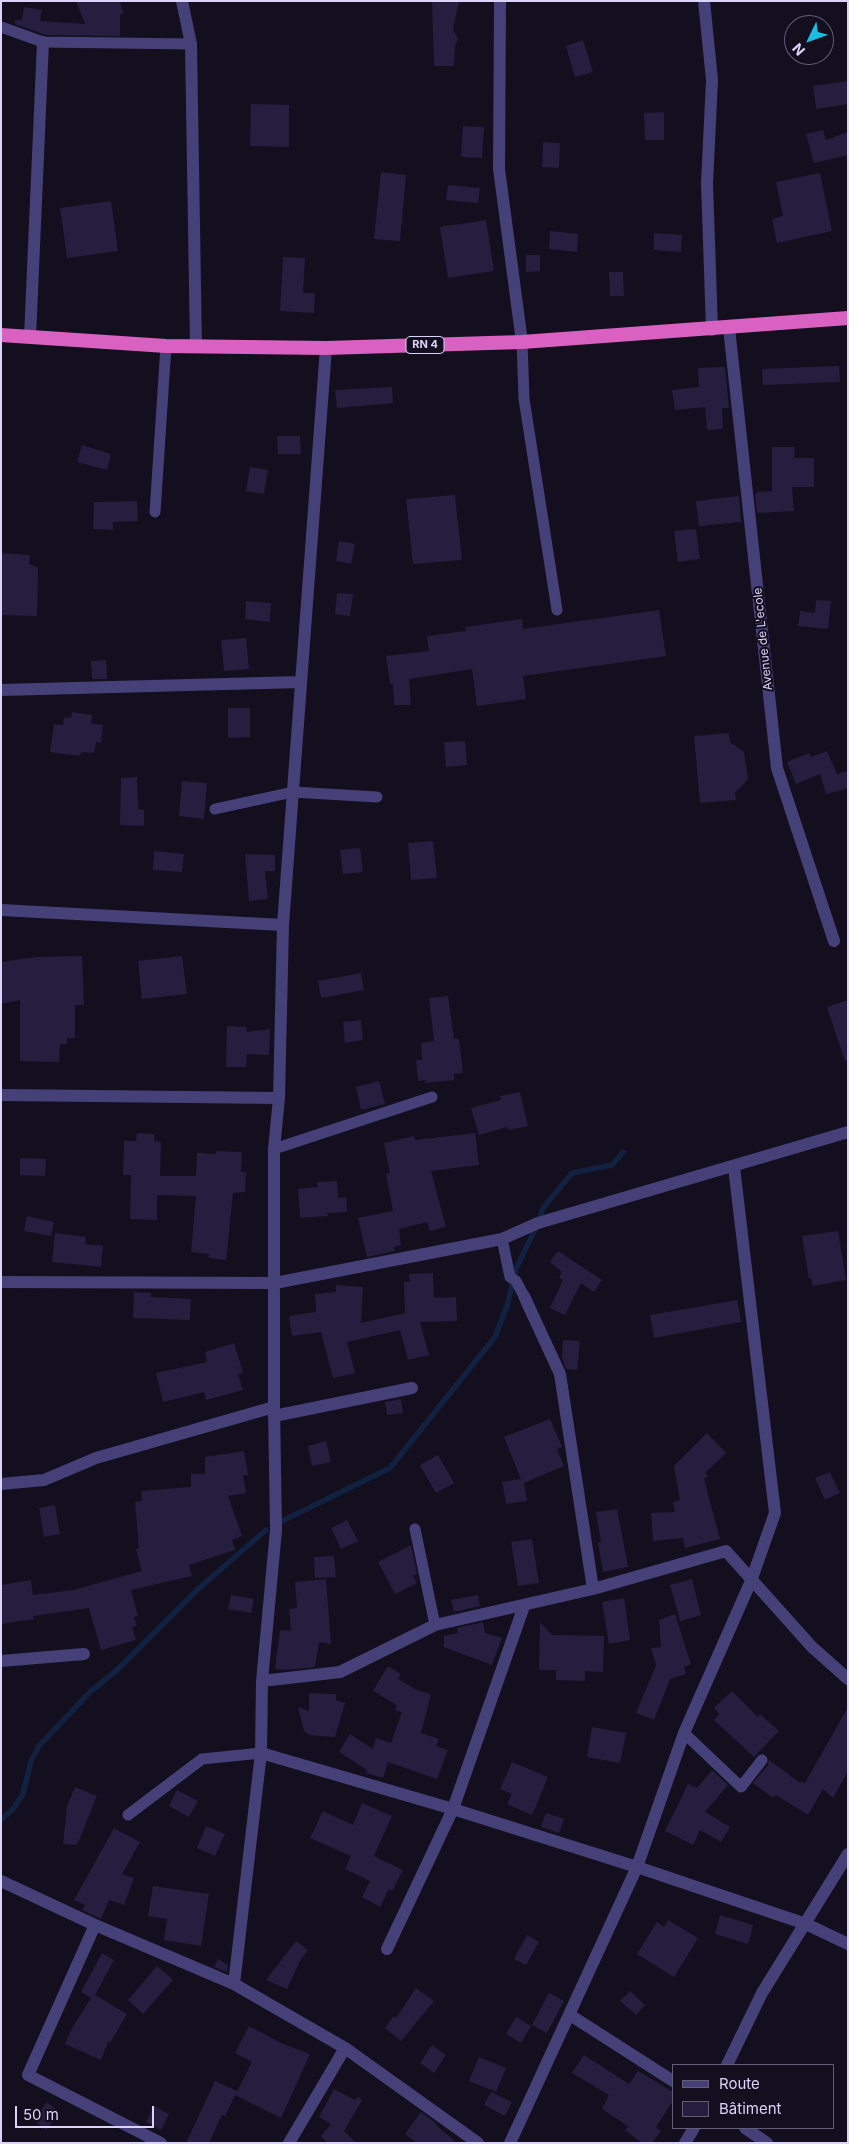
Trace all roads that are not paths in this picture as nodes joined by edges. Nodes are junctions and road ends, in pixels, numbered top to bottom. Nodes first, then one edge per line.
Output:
1 (182, 1) edge
2 (500, 1) edge
3 (704, 1) edge
4 (1, 27) edge
5 (43, 42) junction
6 (191, 44) junction
7 (848, 318) edge
8 (729, 328) junction
9 (712, 330) junction
10 (1, 335) edge
11 (30, 337) junction
12 (522, 342) junction
13 (166, 346) junction
14 (196, 347) junction
15 (326, 348) junction
16 (155, 512) dead end
17 (557, 610) dead end
18 (301, 682) junction
19 (1, 690) edge
20 (292, 792) junction
21 (377, 797) dead end
22 (215, 809) dead end
23 (1, 910) edge
24 (283, 925) junction
25 (834, 941) dead end
26 (1, 1094) edge
27 (432, 1097) dead end
28 (279, 1098) junction
29 (848, 1132) edge
30 (274, 1149) junction
31 (734, 1167) junction
32 (502, 1238) junction
33 (1, 1282) edge
34 (276, 1283) junction
35 (524, 1296) joint
36 (412, 1388) dead end
37 (274, 1412) junction
38 (1, 1484) edge
39 (415, 1529) dead end
40 (751, 1581) junction
41 (592, 1589) junction
42 (524, 1606) junction
43 (435, 1625) junction
44 (84, 1654) dead end
45 (1, 1661) edge
46 (848, 1679) edge
47 (262, 1681) junction
48 (684, 1733) junction
49 (261, 1753) junction
50 (762, 1760) dead end
51 (453, 1809) junction
52 (128, 1816) dead end
53 (848, 1854) edge
54 (637, 1867) junction
55 (1, 1882) edge
56 (806, 1924) junction
57 (95, 1925) junction
58 (848, 1944) edge
59 (387, 1949) dead end
60 (234, 1984) junction
61 (570, 2015) junction
62 (345, 2048) junction
63 (727, 2064) edge
64 (672, 2080) edge
65 (693, 2129) edge
66 (746, 2129) edge
67 (161, 2143) edge
68 (288, 2143) edge
69 (478, 2143) edge
70 (510, 2143) edge
71 (685, 2143) edge
72 (767, 2143) edge

1 - 6 street
2 - 12 street
3 - 9 street
4 - 5 lane
5 - 6 lane
5 - 11 street
6 - 14 street
7 - 8 highway, RN 4
8 - 9 highway, RN 4
8 - 25 street, Avenue de L'ecole
9 - 12 highway, RN 4
10 - 11 highway, RN 4
11 - 13 highway, RN 4
12 - 15 highway, RN 4
12 - 17 lane
13 - 14 highway, RN 4
13 - 16 lane
14 - 15 highway, RN 4
15 - 18 street
18 - 19 street
18 - 20 street
20 - 21 lane
20 - 22 lane
20 - 24 street
23 - 24 street
24 - 28 street
26 - 28 street
27 - 30 lane
28 - 30 street
29 - 31 street
30 - 34 street
31 - 32 street
31 - 40 street
32 - 34 street
32 - 35 lane
33 - 34 street
34 - 37 street
35 - 41 street
36 - 37 street
37 - 38 street
37 - 47 street
39 - 43 lane
40 - 41 street
40 - 46 street
40 - 48 street
41 - 42 street
42 - 43 street
42 - 51 street
43 - 47 street
44 - 45 street
47 - 49 street
48 - 50 lane
48 - 54 street
49 - 51 street
49 - 52 lane
49 - 60 street
51 - 54 street
51 - 59 street
53 - 56 street
54 - 56 street
54 - 61 street
55 - 57 street
56 - 58 street
56 - 63 street
57 - 60 street
57 - 67 street
60 - 62 street
61 - 64 street
61 - 70 street
62 - 68 street
62 - 69 street
65 - 71 street
66 - 72 street

